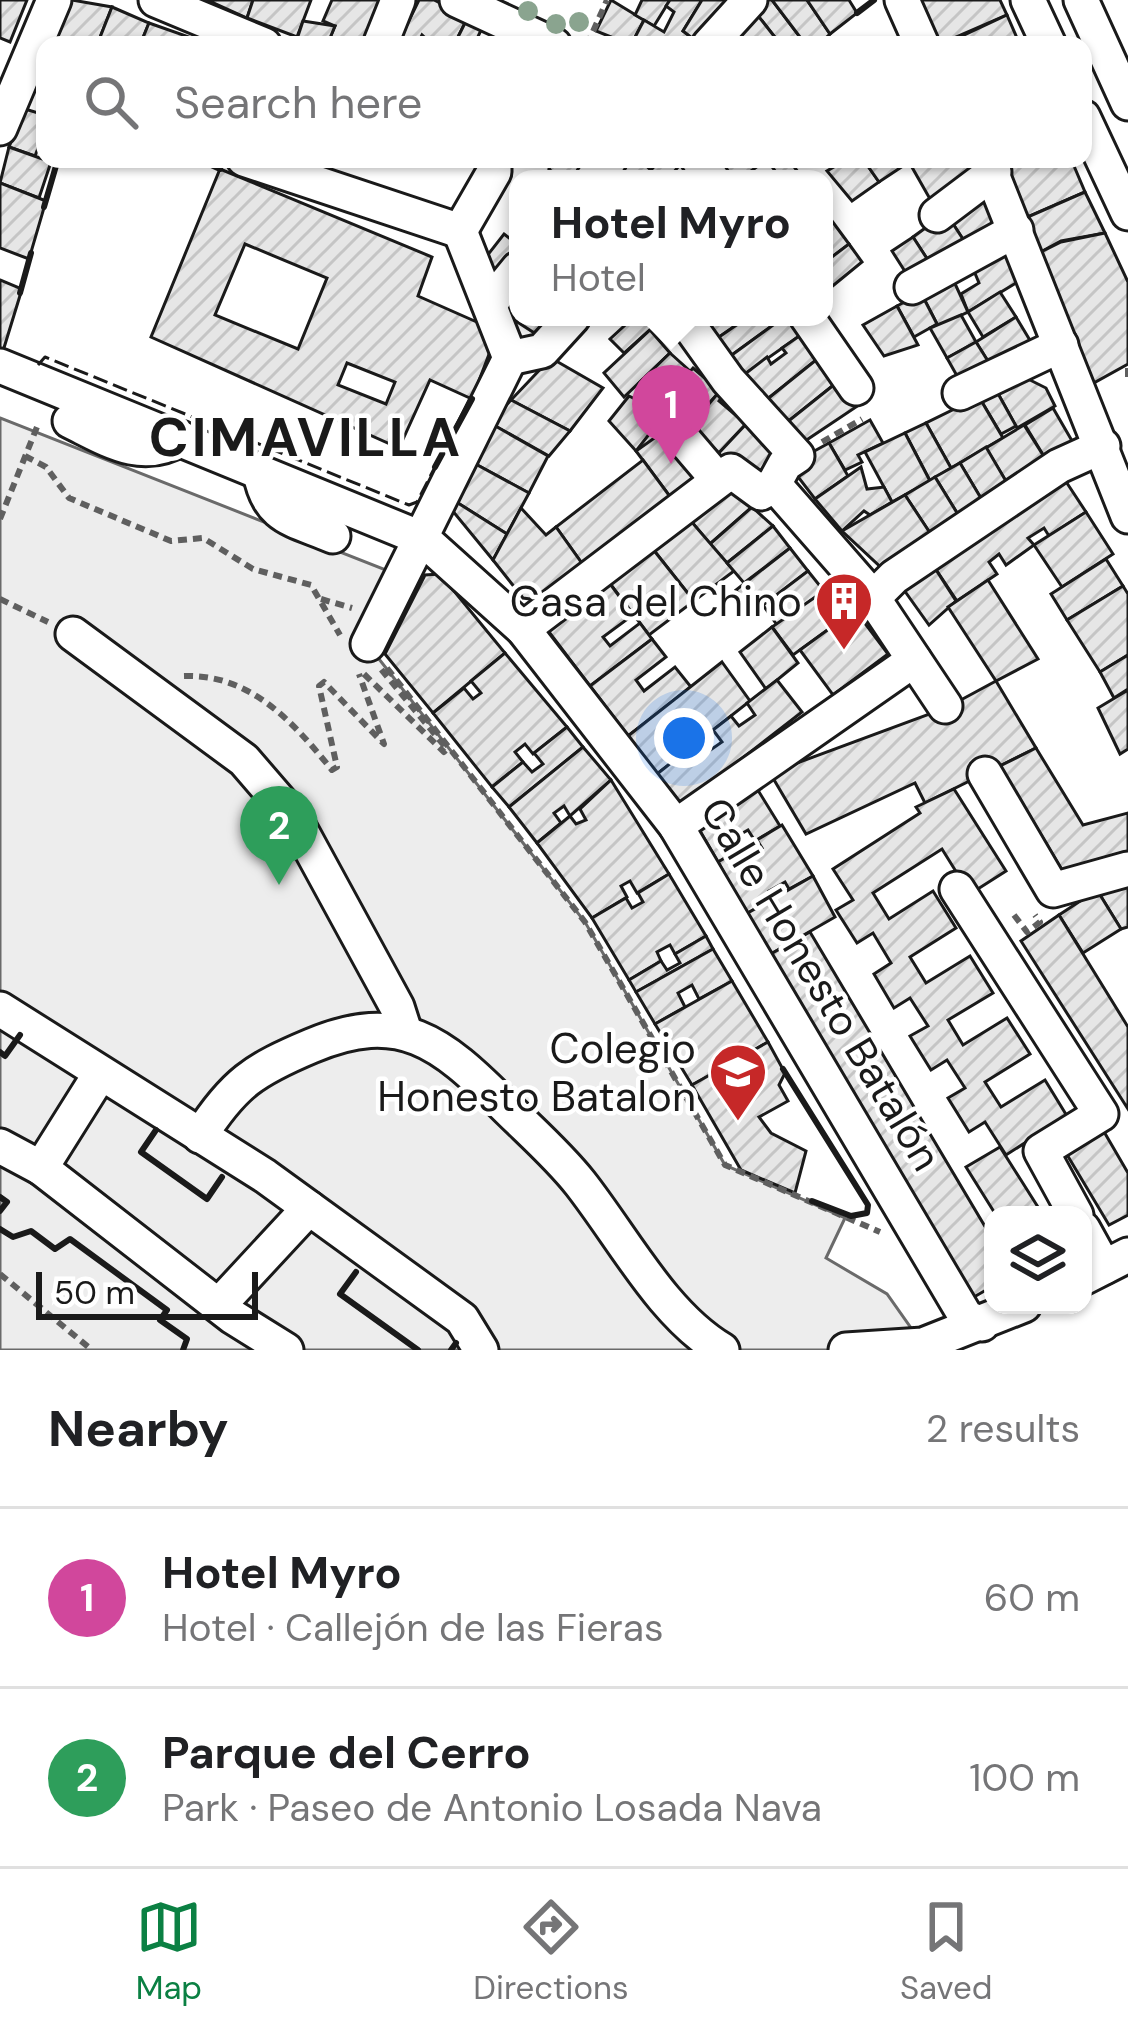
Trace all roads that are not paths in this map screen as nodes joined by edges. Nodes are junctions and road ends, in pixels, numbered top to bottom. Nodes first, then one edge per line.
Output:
1 (54, 0) edge
2 (156, 0) edge
3 (398, 0) edge
4 (457, 0) edge
5 (750, 0) edge
6 (902, 0) edge
7 (1028, 0) edge
8 (1081, 0) edge
9 (495, 8) edge
10 (38, 36) edge
11 (242, 36) edge
12 (384, 36) edge
13 (540, 36) edge
14 (717, 36) edge
15 (918, 36) edge
16 (1045, 36) edge
17 (24, 68) edge
18 (1128, 103) edge
19 (0, 128) edge
20 (1092, 136) edge
21 (275, 168) edge
22 (494, 168) edge
23 (988, 168) edge
24 (991, 168) edge
25 (1128, 213) edge
26 (937, 215) dead end
27 (1016, 230) junction
28 (460, 231) junction
29 (509, 280) edge
30 (912, 287) dead end
31 (491, 302) junction
32 (565, 326) edge
33 (689, 326) edge
34 (813, 326) edge
35 (1061, 345) junction
36 (510, 358) junction
37 (0, 366) edge
38 (960, 393) dead end
39 (864, 401) road end
40 (70, 421) dead end
41 (671, 426) dead end
42 (181, 438) junction
43 (1103, 446) junction
44 (260, 472) junction
45 (765, 474) junction
46 (1128, 516) edge
47 (333, 536) dead end
48 (422, 539) junction
49 (884, 588) junction
50 (524, 628) junction
51 (73, 634) road end
52 (363, 655) road end
53 (914, 660) junction
54 (945, 706) dead end
55 (985, 774) dead end
56 (676, 826) junction
57 (1128, 868) edge
58 (957, 889) dead end
59 (0, 1009) edge
60 (405, 1032) junction
61 (100, 1074) junction
62 (200, 1136) junction
63 (0, 1146) edge
64 (41, 1168) junction
65 (1071, 1206) edge
66 (309, 1208) junction
67 (219, 1306) junction
68 (1013, 1314) edge
69 (986, 1337) edge
70 (286, 1350) edge
71 (481, 1350) edge
72 (722, 1350) edge
73 (846, 1350) edge

1 - 10 street
2 - 11 street
3 - 12 street
4 - 9 street
5 - 14 street
6 - 15 street
7 - 16 street
8 - 18 street
9 - 13 street
17 - 19 street
20 - 25 street
21 - 28 street
22 - 28 street
23 - 26 street
24 - 27 street
27 - 30 street
27 - 35 street
28 - 31 street
29 - 31 street
31 - 36 street
32 - 36 street
33 - 45 street
34 - 39 street
35 - 38 street
35 - 43 street
36 - 48 street
37 - 42 street, Calle Honesto Batalón
40 - 42 street
41 - 45 street
42 - 44 street, Calle Honesto Batalón
43 - 46 street
43 - 49 street
44 - 47 street
44 - 48 street, Calle Honesto Batalón
45 - 49 street
45 - 50 street
48 - 50 street, Calle Honesto Batalón
48 - 52 street
49 - 53 street
50 - 56 street, Calle Honesto Batalón
51 - 60 street
53 - 54 street
53 - 56 street
55 - 57 street
56 - 69 street, Calle Honesto Batalón
58 - 65 street
59 - 61 street
60 - 62 street
60 - 72 street
61 - 62 street
61 - 64 street
62 - 66 street
63 - 64 street
64 - 67 street
66 - 67 street
66 - 71 street
67 - 70 street
68 - 69 street
69 - 73 street

